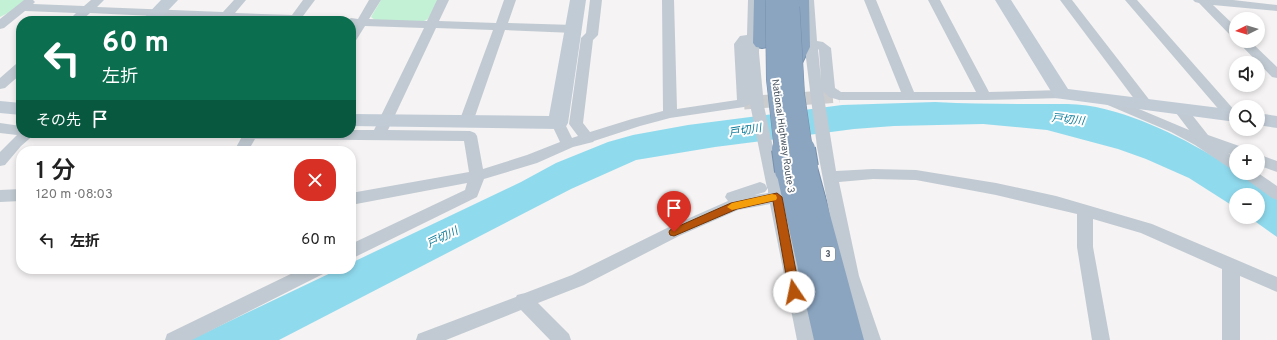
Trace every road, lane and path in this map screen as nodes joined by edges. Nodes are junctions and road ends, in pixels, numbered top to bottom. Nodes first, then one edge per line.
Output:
1 (98, 0) edge
2 (170, 0) edge
3 (240, 0) edge
4 (309, 0) edge
5 (375, 0) edge
6 (443, 0) edge
7 (510, 0) edge
8 (578, 0) edge
9 (596, 0) edge
10 (668, 0) edge
11 (754, 0) edge
12 (762, 0) edge
13 (775, 0) edge
14 (790, 0) edge
15 (801, 0) edge
16 (808, 0) edge
17 (870, 0) edge
18 (934, 0) edge
19 (1003, 0) edge
20 (1066, 0) edge
21 (1131, 0) edge
22 (1199, 0) edge
23 (1202, 0) edge
24 (1267, 0) edge
25 (1277, 1) edge
26 (27, 4) edge
27 (1277, 8) edge
28 (86, 10) junction
29 (79, 16) edge
30 (143, 16) edge
31 (154, 16) edge
32 (227, 16) edge
33 (297, 16) edge
34 (356, 22) edge
35 (1, 23) edge
36 (431, 24) junction
37 (500, 27) junction
38 (1229, 27) edge
39 (574, 29) junction
40 (757, 40) junction
41 (806, 46) junction
42 (1250, 48) edge
43 (793, 65) junction
44 (16, 71) edge
45 (1277, 74) edge
46 (0, 85) edge
47 (1062, 94) junction
48 (909, 96) junction
49 (985, 96) junction
50 (1108, 100) junction
51 (1146, 105) junction
52 (0, 107) edge
53 (16, 109) edge
54 (1180, 109) junction
55 (1229, 110) edge
56 (670, 114) junction
57 (1229, 115) edge
58 (1265, 120) edge
59 (356, 121) edge
60 (466, 122) junction
61 (1277, 122) edge
62 (558, 123) junction
63 (0, 128) edge
64 (381, 128) junction
65 (356, 129) edge
66 (16, 130) edge
67 (23, 138) edge
68 (588, 139) junction
69 (1200, 139) junction
70 (568, 144) junction
71 (1229, 148) edge
72 (1229, 160) edge
73 (0, 161) edge
74 (1265, 162) edge
75 (787, 165) junction
76 (1277, 166) edge
77 (831, 174) junction
78 (477, 176) junction
79 (1258, 180) edge
80 (760, 188) dead end
81 (1277, 194) edge
82 (16, 195) edge
83 (0, 196) edge
84 (777, 197) junction
85 (356, 198) edge
86 (1085, 210) junction
87 (674, 232) junction
88 (356, 250) edge
89 (1230, 264) junction
90 (307, 274) edge
91 (1277, 285) edge
92 (522, 300) junction
93 (174, 340) edge
94 (425, 340) edge
95 (562, 340) edge
96 (806, 340) edge
97 (828, 340) edge
98 (850, 340) edge
99 (872, 340) edge
100 (1102, 340) edge
101 (1231, 340) edge

1 - 28 street
2 - 31 street
3 - 32 street
4 - 33 street
5 - 34 street
6 - 36 street
7 - 37 street
8 - 39 street
9 - 68 street
10 - 56 street
11 - 40 street
12 - 40 highway
13 - 75 highway, National Highway Route 3 / 3, bridge
14 - 43 highway, National Highway Route 3 / 3, bridge
15 - 41 highway
16 - 41 street
17 - 48 street
18 - 49 street
19 - 47 street
20 - 51 street
21 - 55 street
22 - 23 street
23 - 27 street
23 - 38 street
24 - 25 street
26 - 28 street
26 - 35 street
28 - 29 street
28 - 30 street
34 - 36 street
36 - 37 street
36 - 64 street
37 - 39 street
37 - 60 street
39 - 62 street
40 - 56 street
40 - 75 highway, bridge
40 - 75 street
41 - 43 highway
41 - 48 street
41 - 77 street
42 - 45 street
43 - 75 highway, National Highway Route 3 / 3, bridge
44 - 46 street
47 - 49 street
47 - 50 street
48 - 49 street
50 - 51 street
50 - 69 street
51 - 54 street
52 - 53 street
54 - 57 street
54 - 69 street
56 - 68 street
58 - 61 street
59 - 64 street
60 - 62 street
60 - 64 street
62 - 70 street
63 - 66 street
64 - 65 street
64 - 78 street
67 - 73 street
68 - 70 street
69 - 71 street
69 - 72 street
70 - 78 street
74 - 76 street
75 - 84 street
75 - 97 highway, National Highway Route 3 / 3
75 - 98 highway, National Highway Route 3 / 3
77 - 86 street
77 - 99 street
78 - 85 street
78 - 88 street
79 - 81 street
80 - 87 street
82 - 83 street
84 - 87 street
84 - 96 street
86 - 89 street
86 - 100 street
87 - 92 street
89 - 91 street
89 - 101 street
90 - 93 street
92 - 94 street
92 - 95 street

